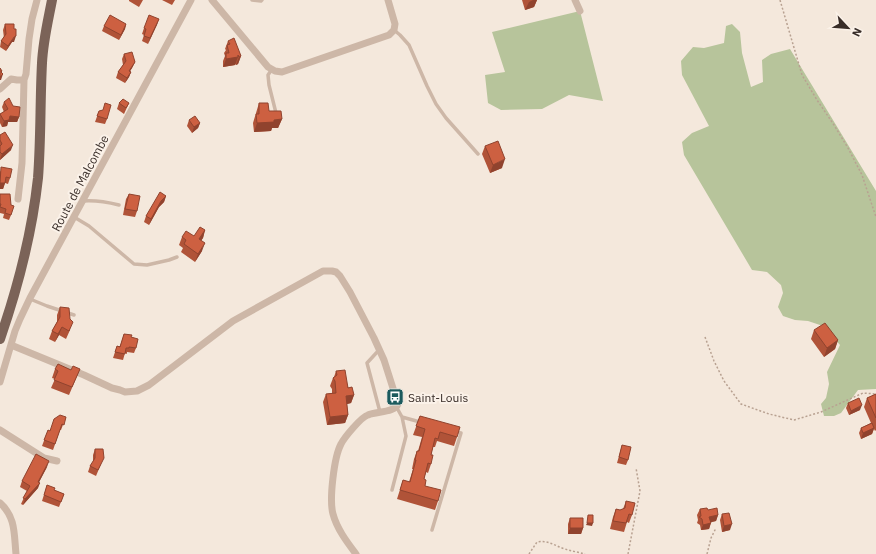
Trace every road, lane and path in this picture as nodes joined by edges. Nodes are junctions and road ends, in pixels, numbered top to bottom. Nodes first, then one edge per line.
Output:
1 (37, 0) edge
2 (52, 0) edge
3 (191, 0) edge
4 (212, 0) edge
5 (252, 0) edge
6 (262, 0) edge
7 (388, 0) edge
8 (575, 0) edge
9 (780, 0) edge
10 (580, 11) dead end
11 (394, 30) junction
12 (272, 69) junction
13 (24, 80) junction
14 (0, 89) edge
15 (276, 113) edge
16 (478, 154) dead end
17 (18, 199) dead end
18 (83, 201) junction
19 (119, 205) dead end
20 (74, 216) junction
21 (876, 217) edge
22 (177, 257) dead end
23 (30, 298) junction
24 (74, 315) dead end
25 (705, 337) dead end
26 (0, 339) edge
27 (11, 345) junction
28 (379, 350) junction
29 (0, 382) edge
30 (876, 394) edge
31 (397, 408) junction
32 (380, 412) junction
33 (402, 417) junction
34 (422, 422) edge
35 (0, 430) edge
36 (448, 430) edge
37 (57, 461) dead end
38 (636, 468) dead end
39 (392, 490) dead end
40 (0, 503) edge
41 (716, 528) dead end
42 (432, 530) dead end
43 (16, 554) edge
44 (356, 554) edge
45 (529, 554) edge
46 (585, 554) edge
47 (628, 554) edge
48 (707, 554) edge

1 - 13 street
2 - 26 main road
3 - 18 street, Route de Malcombe
4 - 12 street
5 - 6 lane
7 - 11 street
8 - 10 street
9 - 21 path
11 - 12 street
11 - 16 lane
12 - 15 lane
13 - 14 street
13 - 17 street
18 - 19 lane
18 - 20 street, Route de Malcombe
20 - 22 lane
20 - 23 street, Route de Malcombe
23 - 24 lane
23 - 27 street, Route de Malcombe
25 - 30 path
27 - 28 street
27 - 29 street, Route de Malcombe
28 - 31 street
28 - 32 lane
31 - 32 street
31 - 33 lane
32 - 44 street
33 - 34 lane
33 - 39 lane
35 - 37 street
36 - 42 lane
38 - 47 path
40 - 43 street
41 - 48 path
45 - 46 path

